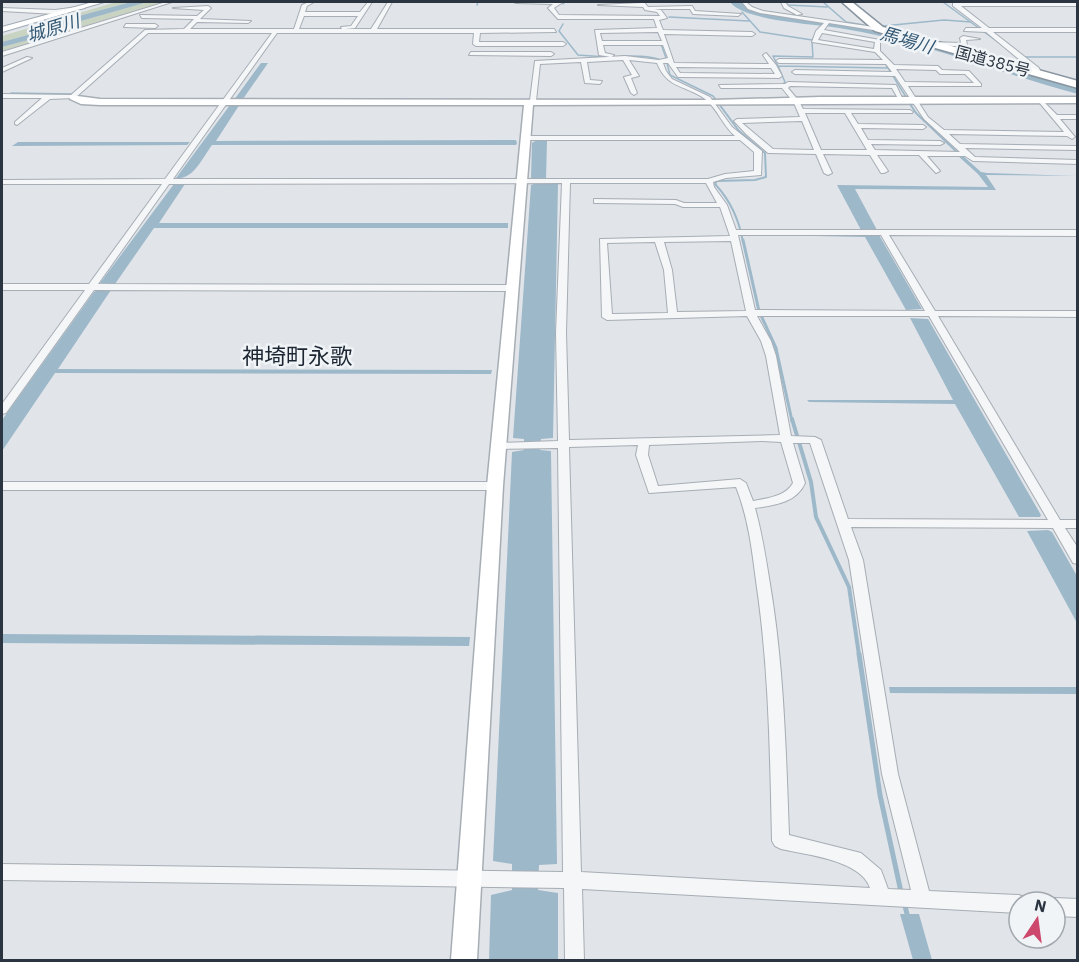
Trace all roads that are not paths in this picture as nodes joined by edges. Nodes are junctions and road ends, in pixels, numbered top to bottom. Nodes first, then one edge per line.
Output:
1 (100, 2) edge
2 (312, 2) edge
3 (370, 2) edge
4 (390, 2) edge
5 (516, 2) edge
6 (560, 2) edge
7 (691, 2) edge
8 (744, 2) edge
9 (783, 2) edge
10 (847, 2) edge
11 (167, 3) edge
12 (953, 3) edge
13 (644, 4) edge
14 (669, 4) edge
15 (1077, 4) edge
16 (338, 5) dead end
17 (601, 5) dead end
18 (82, 7) junction
19 (176, 8) dead end
20 (190, 8) junction
21 (2, 10) edge
22 (162, 14) dead end
23 (302, 14) junction
24 (330, 14) junction
25 (712, 14) junction
26 (738, 14) dead end
27 (362, 15) junction
28 (142, 16) junction
29 (558, 17) junction
30 (801, 17) junction
31 (176, 18) junction
32 (199, 18) junction
33 (656, 19) junction
34 (230, 21) junction
35 (826, 22) junction
36 (98, 25) junction
37 (961, 25) dead end
38 (126, 26) dead end
39 (150, 26) junction
40 (258, 26) dead end
41 (222, 27) junction
42 (297, 28) junction
43 (321, 28) junction
44 (879, 28) junction
45 (2, 29) edge
46 (187, 29) junction
47 (966, 30) junction
48 (984, 30) junction
49 (1077, 30) edge
50 (373, 31) junction
51 (477, 31) dead end
52 (554, 31) junction
53 (660, 31) junction
54 (275, 32) junction
55 (819, 32) junction
56 (752, 34) dead end
57 (600, 43) junction
58 (664, 43) junction
59 (563, 44) junction
60 (933, 44) junction
61 (854, 47) junction
62 (569, 51) dead end
63 (877, 51) junction
64 (2, 54) edge
65 (471, 54) dead end
66 (646, 55) dead end
67 (629, 56) junction
68 (29, 58) dead end
69 (581, 59) junction
70 (772, 60) junction
71 (667, 62) junction
72 (863, 62) junction
73 (891, 69) junction
74 (2, 70) edge
75 (1038, 73) junction
76 (670, 75) junction
77 (917, 77) dead end
78 (600, 82) dead end
79 (805, 84) junction
80 (903, 84) junction
81 (1077, 85) edge
82 (721, 86) dead end
83 (786, 86) junction
84 (634, 93) dead end
85 (5, 96) edge
86 (49, 96) junction
87 (73, 97) junction
88 (1077, 100) edge
89 (2, 101) edge
90 (908, 101) junction
91 (1041, 101) junction
92 (225, 102) junction
93 (530, 102) junction
94 (718, 103) junction
95 (799, 107) junction
96 (847, 112) junction
97 (910, 112) dead end
98 (1054, 117) junction
99 (1077, 117) edge
100 (805, 119) junction
101 (17, 123) dead end
102 (934, 124) junction
103 (856, 126) junction
104 (923, 127) dead end
105 (1077, 130) edge
106 (944, 132) junction
107 (1067, 132) junction
108 (1003, 133) junction
109 (525, 138) junction
110 (740, 138) junction
111 (866, 142) junction
112 (940, 143) dead end
113 (958, 146) junction
114 (1076, 146) edge
115 (819, 152) junction
116 (873, 153) junction
117 (922, 154) junction
118 (966, 154) junction
119 (1077, 162) edge
120 (884, 171) dead end
121 (936, 171) dead end
122 (828, 173) dead end
123 (167, 181) junction
124 (709, 181) junction
125 (2, 182) edge
126 (521, 182) junction
127 (566, 182) junction
128 (597, 201) dead end
129 (723, 205) junction
130 (884, 232) junction
131 (1077, 233) edge
132 (737, 234) junction
133 (659, 240) junction
134 (2, 287) edge
135 (92, 287) junction
136 (512, 288) junction
137 (757, 313) junction
138 (932, 314) junction
139 (1077, 314) edge
140 (673, 316) junction
141 (2, 411) edge
142 (793, 439) junction
143 (644, 443) junction
144 (563, 444) junction
145 (498, 446) junction
146 (2, 486) edge
147 (495, 486) junction
148 (750, 505) junction
149 (844, 523) junction
150 (1056, 524) junction
151 (1077, 524) edge
152 (1077, 560) edge
153 (2, 872) edge
154 (469, 879) junction
155 (572, 880) junction
156 (902, 897) junction
157 (1007, 903) edge
158 (464, 960) edge
159 (574, 960) edge

1 - 18 main road
2 - 23 street
3 - 27 street
4 - 50 street
5 - 6 street
6 - 29 street
7 - 25 street
8 - 30 street
9 - 30 street
10 - 44 highway, 国道385号
11 - 28 street
11 - 36 street
12 - 15 street
12 - 48 street
13 - 14 street
13 - 17 street
13 - 33 street
14 - 25 street
16 - 24 street
18 - 21 street
18 - 45 main road
19 - 20 street
20 - 31 street
20 - 32 street
22 - 31 street
23 - 24 street
23 - 42 street
24 - 27 street
24 - 43 street
25 - 26 street
27 - 43 street
28 - 31 street
28 - 36 street
29 - 33 street
29 - 52 street
30 - 35 street
31 - 32 street
31 - 39 street
32 - 34 street
32 - 46 street
33 - 53 street
34 - 41 street
34 - 41 street
35 - 44 street
35 - 55 street
36 - 64 street
37 - 47 street
38 - 39 street
39 - 46 street
40 - 42 street
41 - 46 street
42 - 43 street
42 - 50 street
42 - 54 street
44 - 60 highway, 国道385号
46 - 54 street
46 - 87 street
47 - 48 street
47 - 60 street
48 - 49 street
48 - 75 street
50 - 52 street
51 - 59 street
52 - 59 street
53 - 56 street
53 - 57 street
53 - 58 street
54 - 92 street
55 - 61 street
55 - 63 street
57 - 58 street
57 - 67 street
58 - 71 street
59 - 62 street
60 - 75 highway, 国道385号
61 - 63 street
61 - 72 street
63 - 73 street
65 - 69 street
66 - 67 street
67 - 69 street
67 - 71 street
67 - 84 street
68 - 74 street
69 - 78 street
69 - 93 street
70 - 71 street
70 - 72 street
70 - 76 street
71 - 76 street
71 - 76 street
72 - 73 street
73 - 77 street
73 - 79 street
73 - 80 street
73 - 80 street
75 - 81 highway, 国道385号
76 - 94 street
79 - 83 street
79 - 90 street
80 - 90 street
82 - 83 street
83 - 95 street
85 - 86 street
85 - 89 street
86 - 87 street
86 - 101 street
87 - 92 street
88 - 91 street
90 - 91 street
90 - 95 street
90 - 102 street
91 - 98 street
92 - 93 street
92 - 123 street
93 - 94 street
93 - 109 street
94 - 95 street
94 - 110 street
95 - 96 street
95 - 100 street
96 - 97 street
96 - 103 street
98 - 99 street
98 - 107 street
100 - 115 street
100 - 115 street
102 - 106 street
102 - 108 street
103 - 104 street
103 - 111 street
105 - 107 street
106 - 108 street
106 - 113 street
107 - 108 street
107 - 114 street
109 - 110 street
109 - 126 street
110 - 124 street
111 - 112 street
111 - 116 street
113 - 114 street
113 - 118 street
115 - 116 street
115 - 122 street
116 - 117 street
116 - 120 street
117 - 118 street
117 - 121 street
118 - 119 street
123 - 125 street
123 - 126 street
123 - 135 street
124 - 127 street
124 - 129 street
126 - 127 street
126 - 136 street
127 - 144 street
128 - 129 street
129 - 132 street
130 - 131 street
130 - 132 street
130 - 138 street
132 - 133 street
132 - 137 street
133 - 140 street
133 - 140 street
134 - 135 street
135 - 136 street
135 - 141 street
136 - 145 street
137 - 138 street
137 - 140 street
137 - 142 street
138 - 139 street
138 - 150 street
142 - 143 street
142 - 148 street
142 - 149 street
143 - 144 street
143 - 148 street
144 - 145 street
144 - 155 street
145 - 147 street
146 - 147 street
147 - 154 street
148 - 156 street
149 - 150 street
149 - 156 street
150 - 151 street
150 - 152 street
153 - 154 street
154 - 155 street
154 - 158 street
155 - 156 street
155 - 159 street
156 - 157 street

